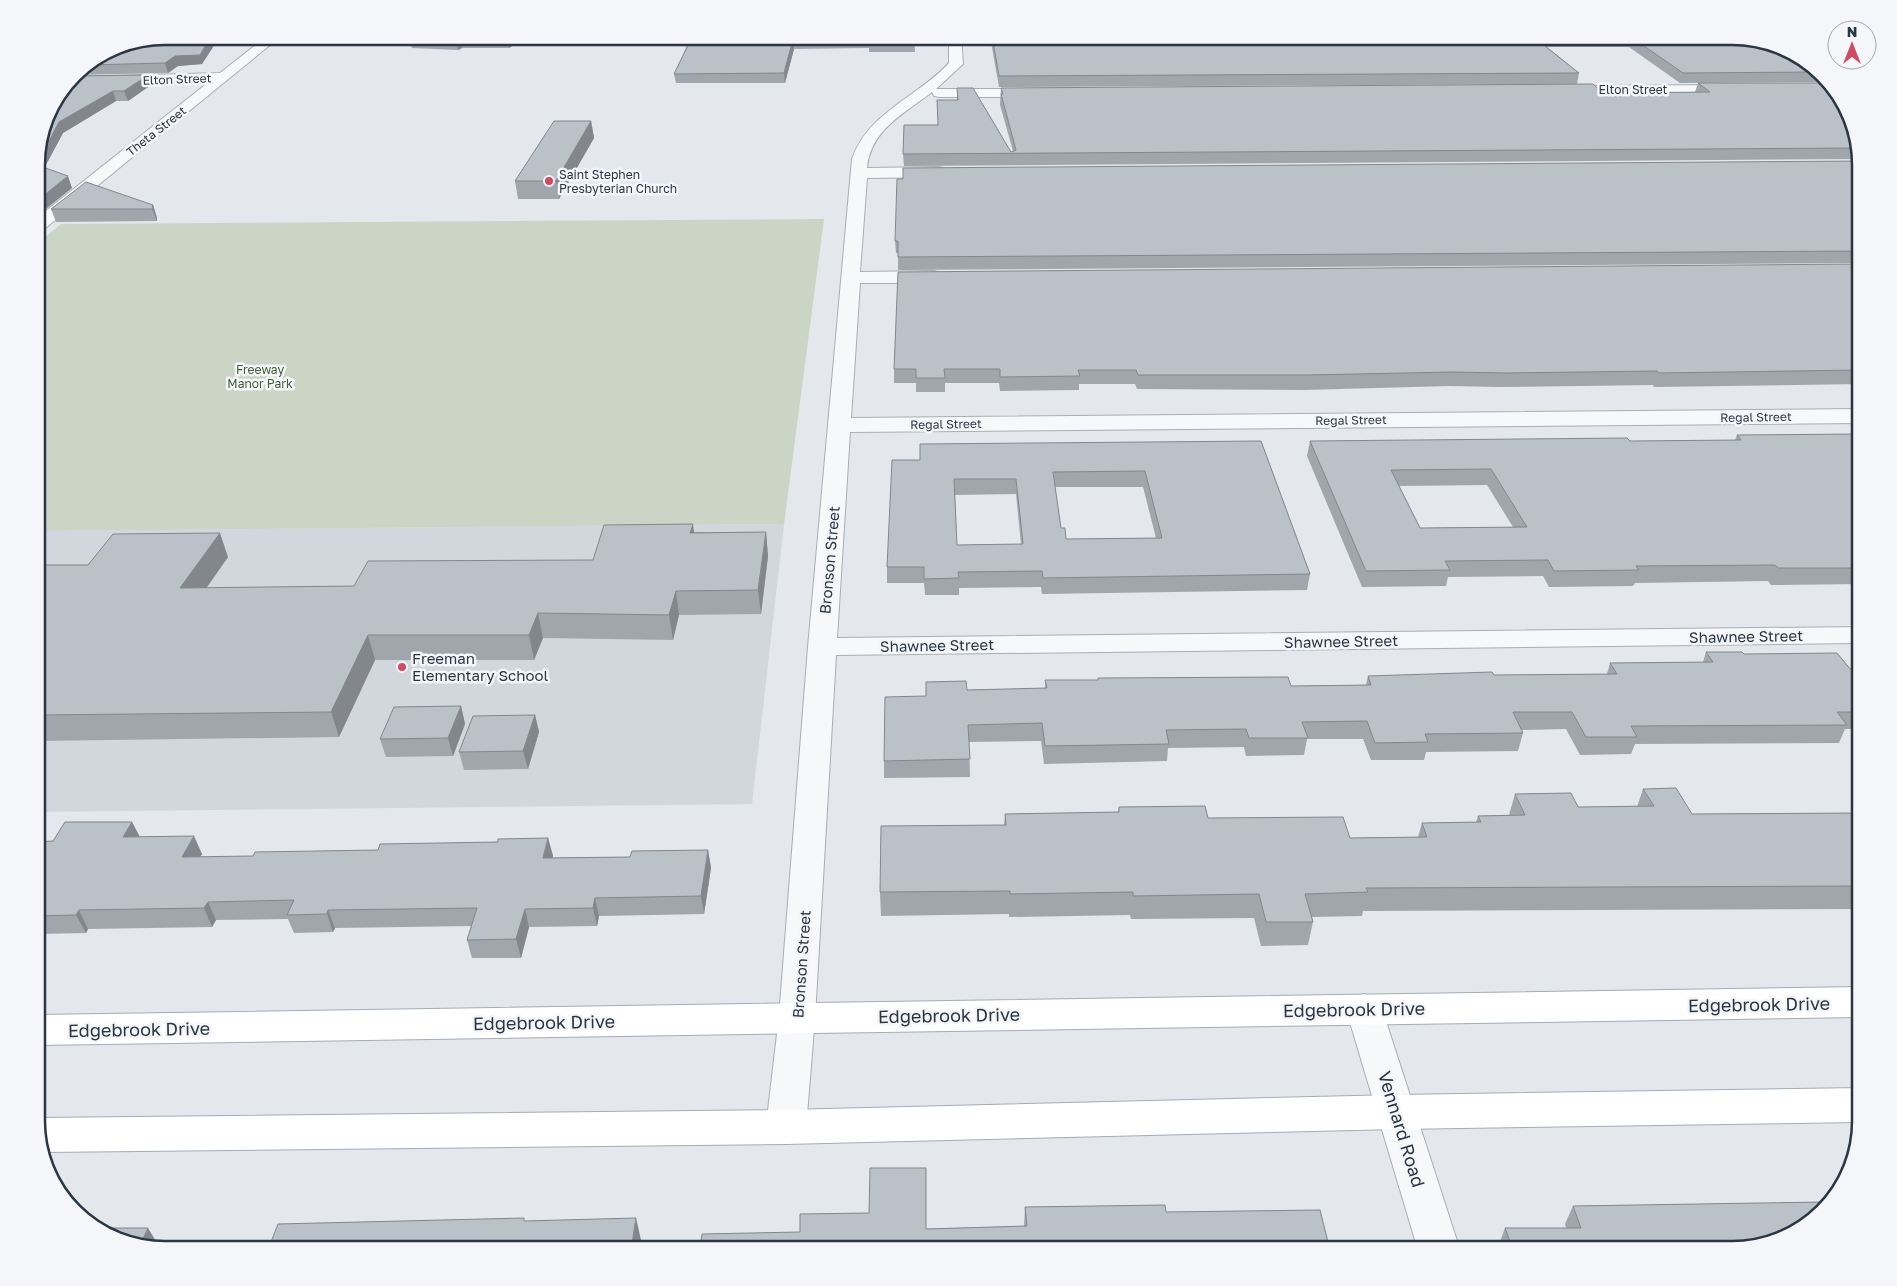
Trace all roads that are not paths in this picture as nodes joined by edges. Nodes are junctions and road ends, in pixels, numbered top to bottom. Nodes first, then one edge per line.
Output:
1 (264, 45) edge
2 (955, 45) edge
3 (225, 77) junction
4 (79, 81) edge
5 (1742, 89) edge
6 (1553, 90) edge
7 (924, 93) junction
8 (1054, 93) edge
9 (958, 172) edge
10 (859, 173) junction
11 (45, 219) edge
12 (950, 277) edge
13 (851, 278) junction
14 (1852, 416) edge
15 (840, 425) junction
16 (1852, 634) edge
17 (822, 646) junction
18 (1852, 1002) edge
19 (1364, 1009) junction
20 (797, 1018) junction
21 (45, 1030) edge
22 (1852, 1105) edge
23 (1397, 1112) junction
24 (786, 1127) junction
25 (46, 1135) edge
26 (1436, 1241) edge

1 - 3 street, Theta Street
2 - 7 street, Bronson Street
3 - 4 street, Elton Street
3 - 11 street, Theta Street
5 - 6 street, Elton Street
7 - 8 street
7 - 10 street, Bronson Street
9 - 10 street
10 - 13 street, Bronson Street
12 - 13 street
13 - 15 street, Bronson Street
14 - 15 street, Regal Street
15 - 17 street, Bronson Street
16 - 17 street, Shawnee Street
17 - 20 street, Bronson Street
18 - 19 main road, Edgebrook Drive
19 - 20 main road, Edgebrook Drive
19 - 23 street, Vennard Road
20 - 21 main road, Edgebrook Drive
20 - 24 street, Bronson Street
22 - 23 main road
23 - 24 main road
23 - 26 street, Vennard Road
24 - 25 main road

